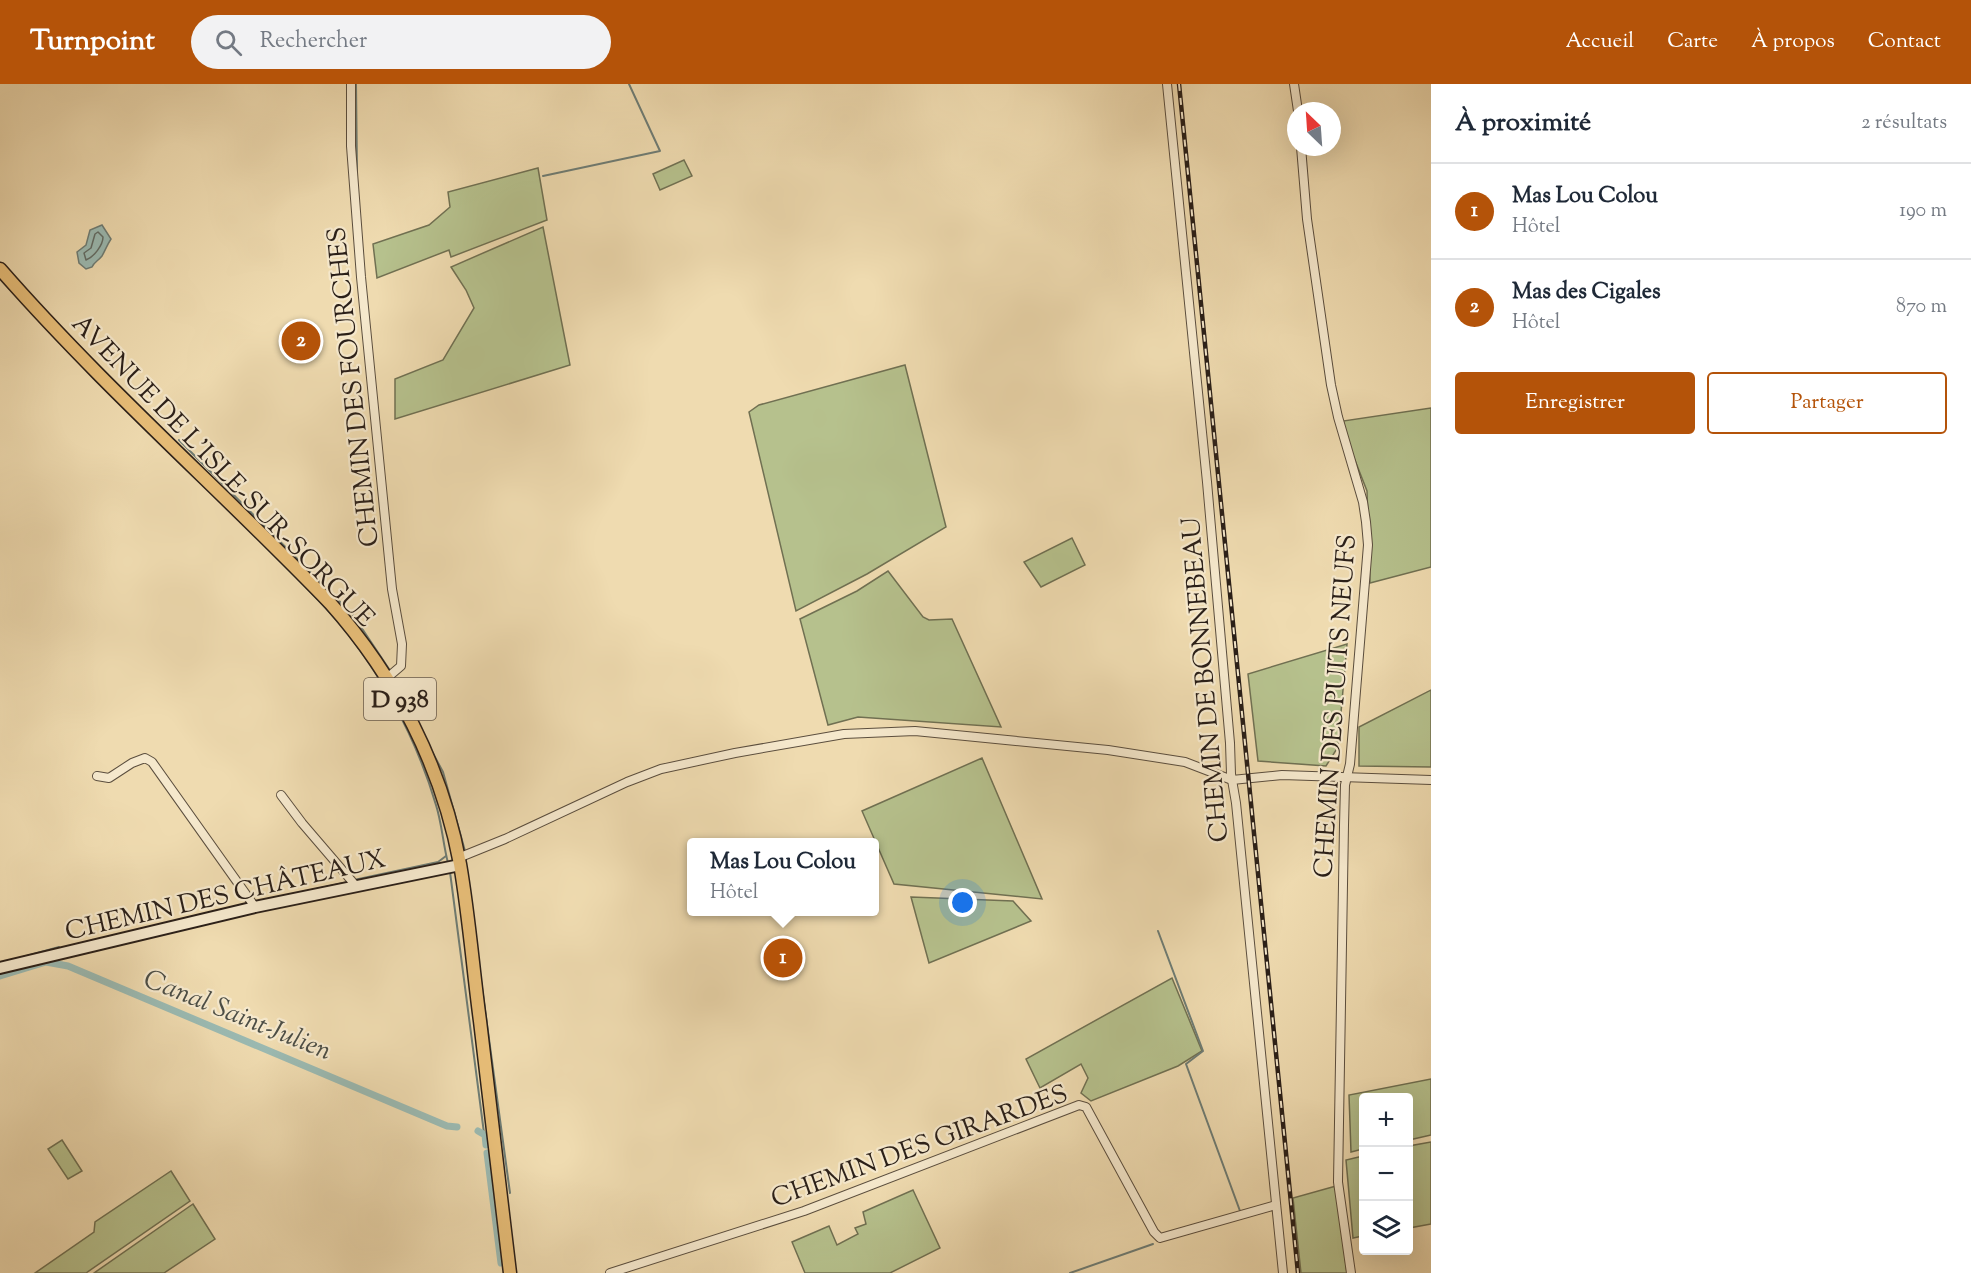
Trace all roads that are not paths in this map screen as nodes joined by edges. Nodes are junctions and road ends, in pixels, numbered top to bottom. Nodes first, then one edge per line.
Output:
1 (351, 84) edge
2 (1167, 84) edge
3 (1294, 84) edge
4 (1297, 102) edge
5 (1302, 156) edge
6 (0, 269) edge
7 (387, 678) junction
8 (97, 776) dead end
9 (1347, 777) junction
10 (1232, 780) junction
11 (1431, 780) edge
12 (281, 795) dead end
13 (459, 861) junction
14 (356, 886) junction
15 (255, 908) junction
16 (0, 968) edge
17 (1276, 1205) junction
18 (510, 1273) edge
19 (610, 1273) edge
20 (1283, 1273) edge
21 (1351, 1273) edge

1 - 7 street, CHEMIN DES FOURCHES
2 - 10 street, CHEMIN DE BONNEBEAU
3 - 4 street
5 - 9 street, CHEMIN DES PUITS NEUFS
6 - 7 main road, AVENUE DE L'ISLE-SUR-SORGUE / D 938
7 - 13 main road, AVENUE DE L'ISLE-SUR-SORGUE / D 938
8 - 15 street
9 - 10 street, CHEMIN DES CHÂTEAUX
9 - 11 street, CHEMIN DES CHÂTEAUX
9 - 21 street, CHEMIN DES PUITS NEUFS
10 - 13 street, CHEMIN DES CHÂTEAUX
10 - 17 street, CHEMIN DE BONNEBEAU
12 - 14 street
13 - 14 street, CHEMIN DES CHÂTEAUX
13 - 18 main road, AVENUE DE L'ISLE-SUR-SORGUE / D 938
14 - 15 street, CHEMIN DES CHÂTEAUX
15 - 16 street, CHEMIN DES CHÂTEAUX
17 - 19 street, CHEMIN DES GIRARDES
17 - 20 street, CHEMIN DE BONNEBEAU

